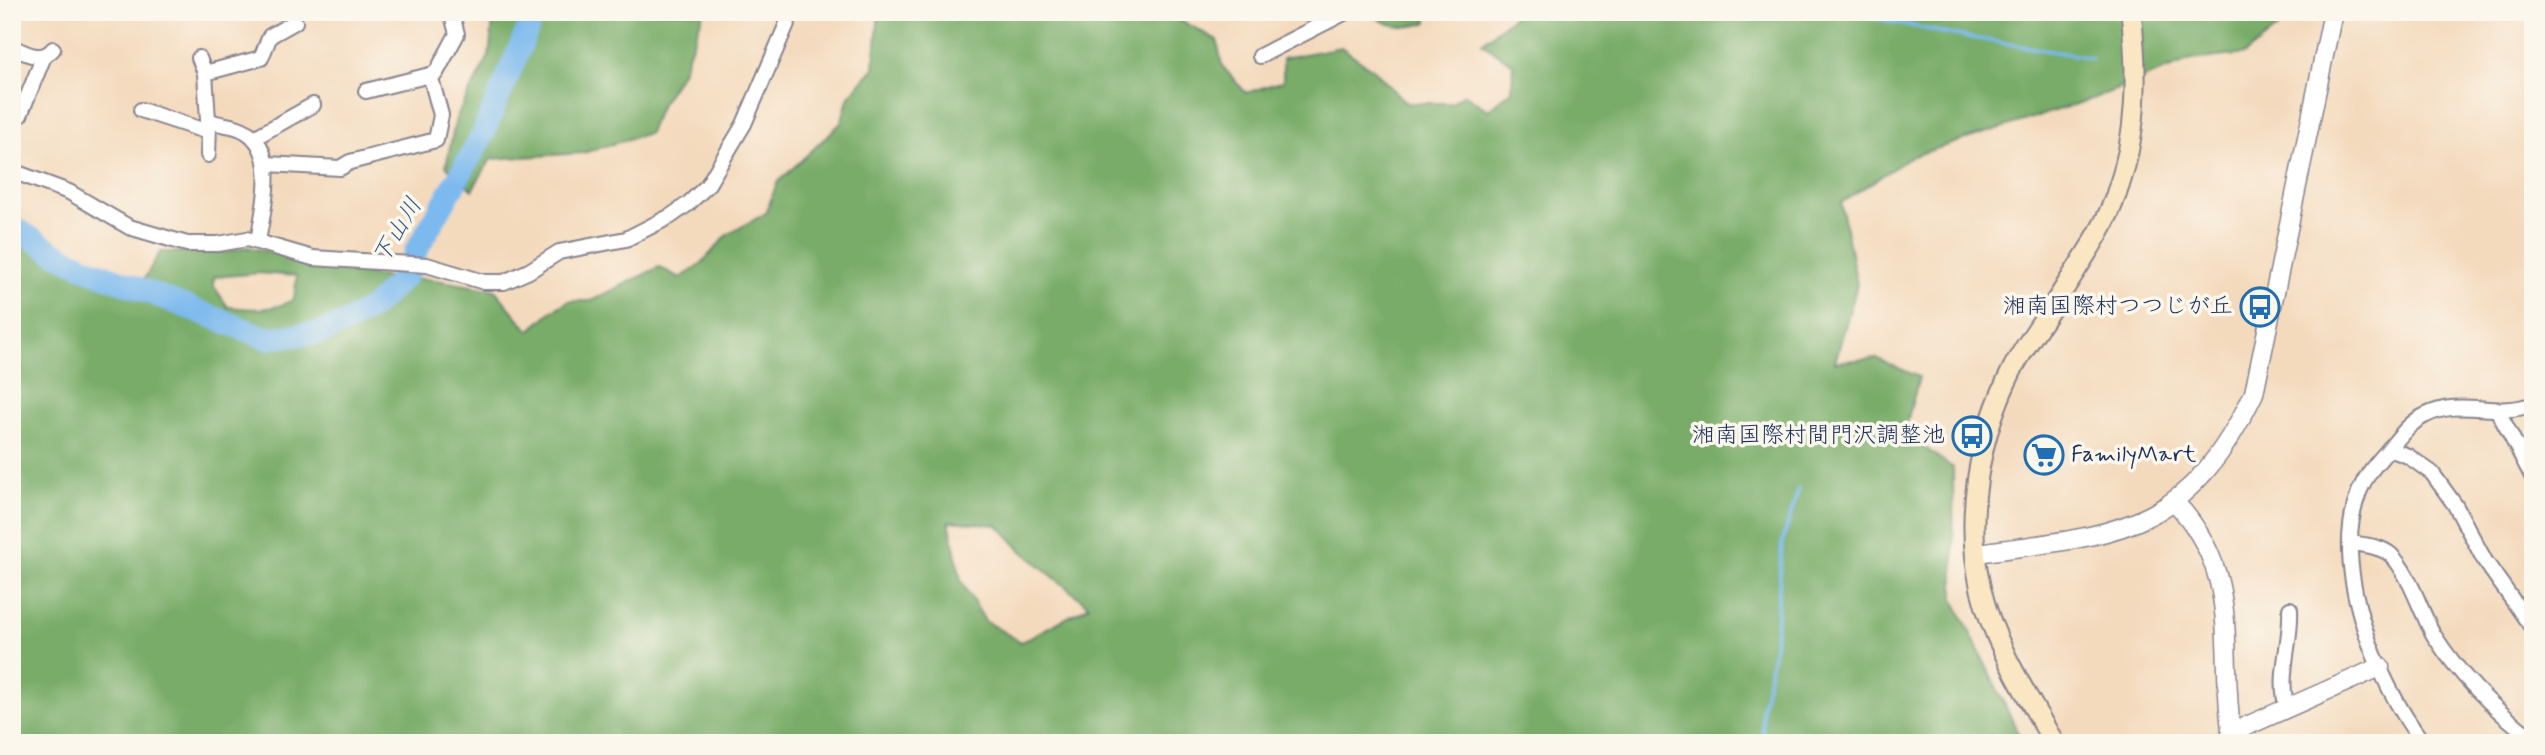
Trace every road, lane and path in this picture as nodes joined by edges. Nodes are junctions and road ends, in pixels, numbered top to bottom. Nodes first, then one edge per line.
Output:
1 (792, 12) edge
2 (1346, 12) edge
3 (2131, 12) edge
4 (2333, 12) edge
5 (453, 19) dead end
6 (295, 22) dead end
7 (12, 47) edge
8 (1260, 56) dead end
9 (199, 58) dead end
10 (205, 73) junction
11 (430, 75) junction
12 (366, 91) dead end
13 (313, 104) dead end
14 (141, 110) dead end
15 (20, 116) dead end
16 (211, 124) junction
17 (254, 138) junction
18 (208, 155) dead end
19 (267, 164) junction
20 (12, 171) edge
21 (258, 241) junction
22 (2533, 404) edge
23 (2498, 411) junction
24 (2389, 449) junction
25 (2533, 478) edge
26 (2175, 502) junction
27 (2350, 543) junction
28 (1977, 553) junction
29 (2290, 608) dead end
30 (2533, 629) edge
31 (2380, 667) junction
32 (2287, 708) junction
33 (2232, 738) edge
34 (2533, 739) edge
35 (2054, 743) edge
36 (2423, 743) edge

1 - 21 street
2 - 8 street
3 - 28 main road
4 - 26 street
5 - 11 street
6 - 10 street
7 - 15 street
9 - 10 street
10 - 16 street
11 - 12 street
11 - 19 street
13 - 17 street
14 - 16 street
16 - 17 street
16 - 18 street
17 - 19 street
19 - 21 street
20 - 21 street
22 - 23 street
23 - 24 street
23 - 25 street
24 - 27 street
24 - 30 street
26 - 28 street
26 - 33 street
27 - 31 street
27 - 34 street
28 - 35 main road
29 - 32 street
31 - 32 street
31 - 36 street
32 - 33 street

